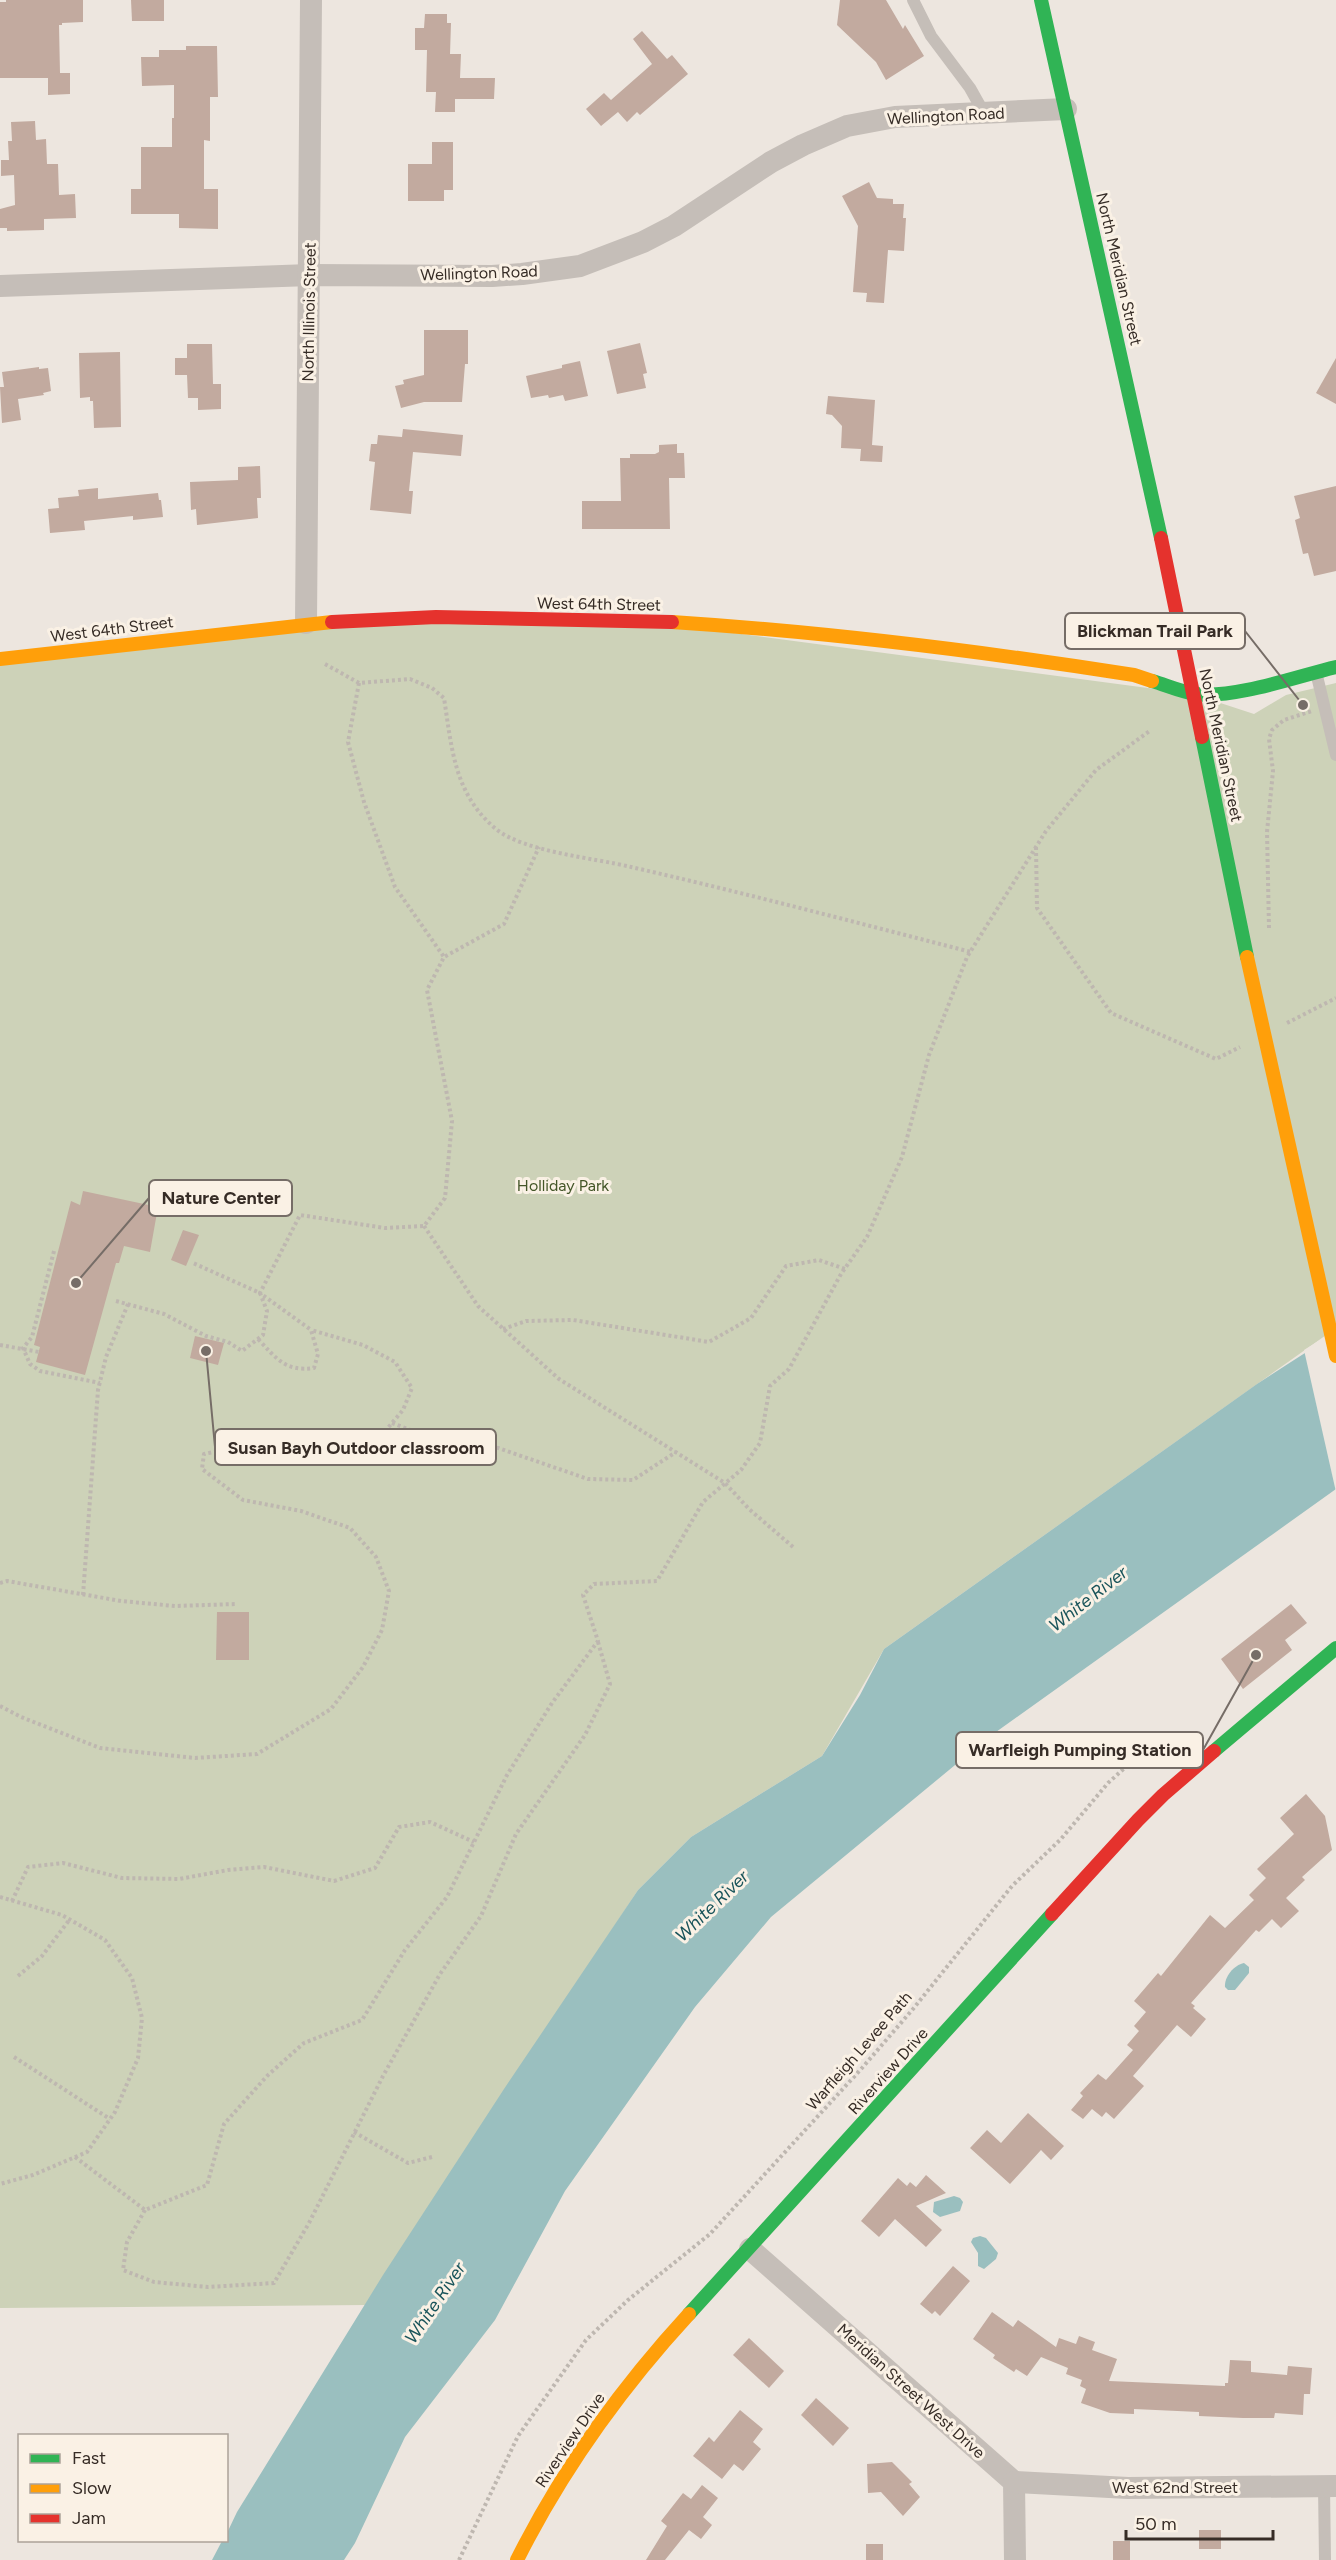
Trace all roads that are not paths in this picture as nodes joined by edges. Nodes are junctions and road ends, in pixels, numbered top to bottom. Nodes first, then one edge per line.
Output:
1 (311, 0) edge
2 (913, 0) edge
3 (1041, 0) edge
4 (1066, 109) junction
5 (984, 113) junction
6 (310, 275) junction
7 (3, 286) edge
8 (306, 623) junction
9 (0, 658) edge
10 (1336, 667) edge
11 (1316, 672) junction
12 (1193, 694) junction
13 (1336, 755) edge
14 (1336, 1356) edge
15 (1336, 1648) edge
16 (750, 2248) junction
17 (1014, 2482) junction
18 (1330, 2486) edge
19 (516, 2560) edge
20 (1015, 2560) edge
21 (1325, 2560) edge

1 - 6 street, North Illinois Street
2 - 5 lane
3 - 4 street, North Meridian Street
4 - 5 street, Wellington Road
4 - 12 street, North Meridian Street
5 - 6 street, Wellington Road
6 - 7 street, Wellington Road
6 - 8 street, North Illinois Street
8 - 9 street, West 64th Street
8 - 12 street, West 64th Street
10 - 11 street
11 - 12 street
11 - 13 lane
12 - 14 street, North Meridian Street, bridge
15 - 16 street, Riverview Drive
16 - 17 street, Meridian Street West Drive
16 - 19 street, Riverview Drive
17 - 18 street, West 62nd Street
17 - 20 street
18 - 21 lane

